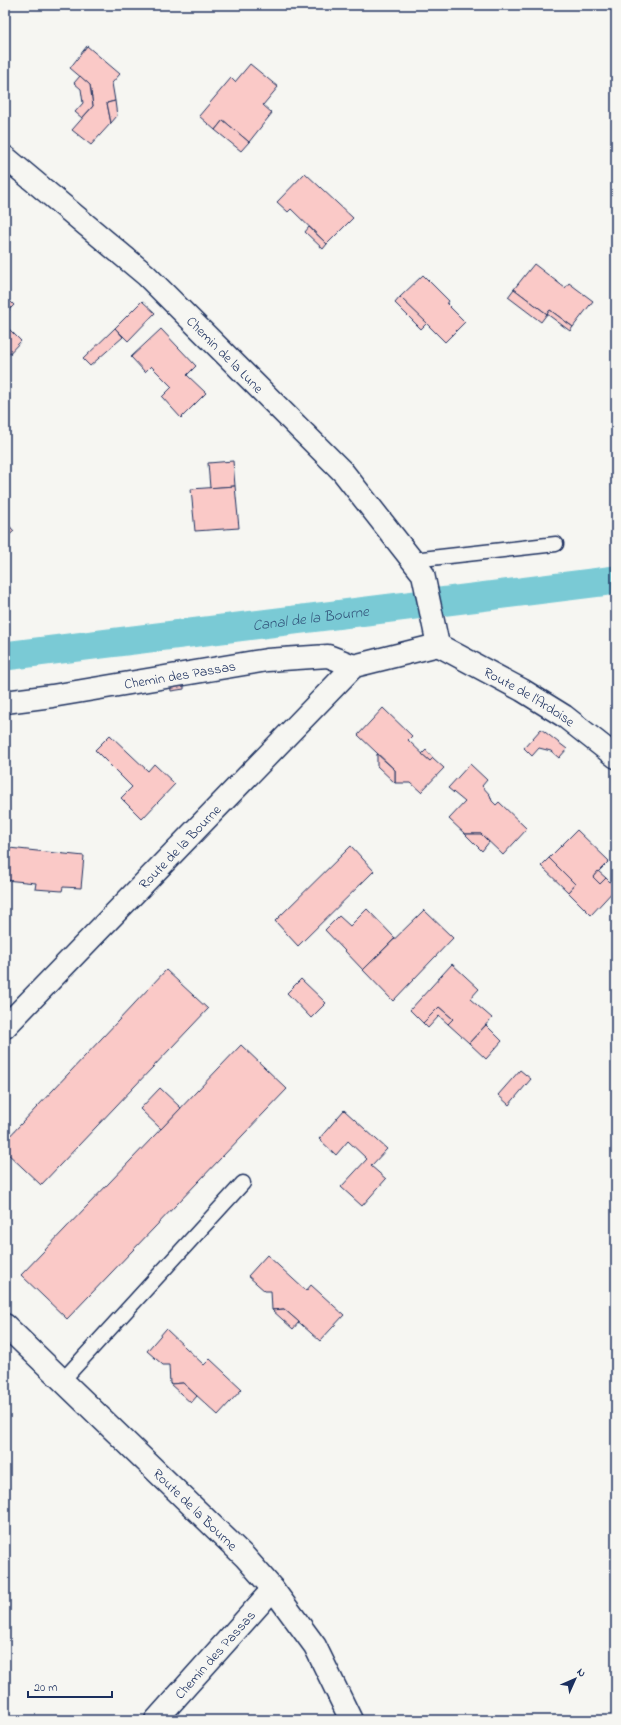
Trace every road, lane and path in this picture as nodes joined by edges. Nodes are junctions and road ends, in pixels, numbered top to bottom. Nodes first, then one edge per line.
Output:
1 (5, 157) edge
2 (556, 544) dead end
3 (418, 567) junction
4 (438, 645) junction
5 (354, 666) junction
6 (5, 702) edge
7 (616, 757) edge
8 (5, 1027) edge
9 (243, 1183) dead end
10 (5, 1325) edge
11 (62, 1381) junction
12 (273, 1589) junction
13 (156, 1720) edge
14 (351, 1720) edge

1 - 3 street, Chemin de la Lune
2 - 3 lane
3 - 4 street
4 - 5 street
4 - 7 street, Route de l'Ardoise
5 - 6 street, Chemin des Passas
5 - 8 street, Route de la Bourne
9 - 11 lane
10 - 11 street, Route de la Bourne
11 - 12 street, Route de la Bourne
12 - 13 street, Chemin des Passas
12 - 14 street, Route de la Bourne

